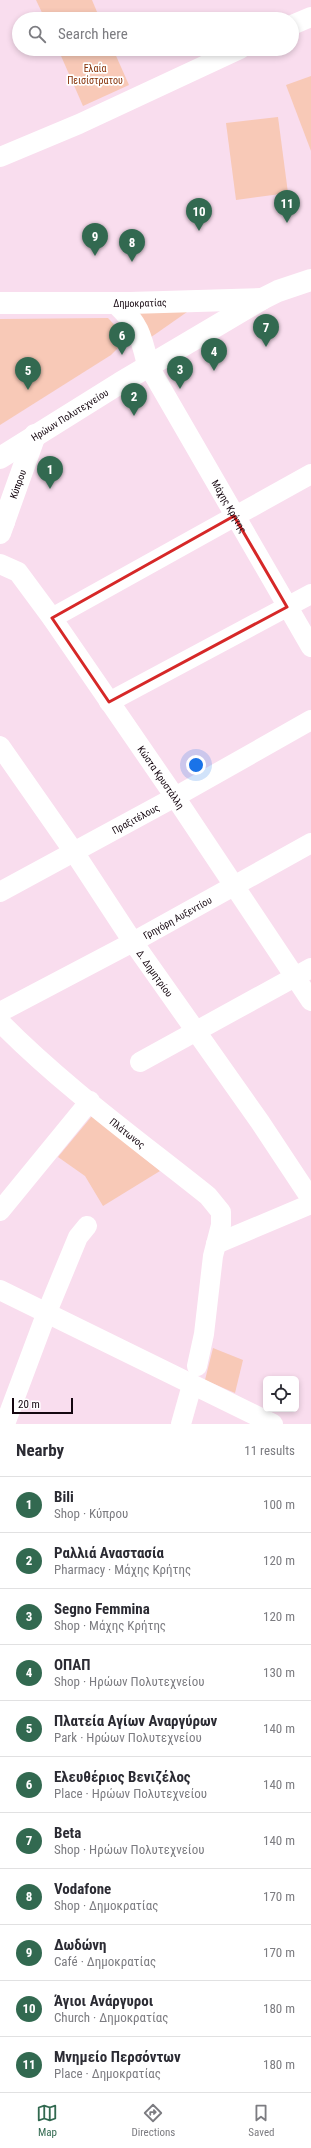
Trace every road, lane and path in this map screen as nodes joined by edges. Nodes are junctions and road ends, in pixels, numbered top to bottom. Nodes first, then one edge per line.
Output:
1 (311, 17) edge
2 (299, 22) edge
3 (225, 56) edge
4 (0, 157) edge
5 (311, 263) edge
6 (311, 280) edge
7 (270, 295) junction
8 (0, 303) edge
9 (116, 303) junction
10 (148, 365) junction
11 (35, 435) junction
12 (0, 458) edge
13 (311, 474) edge
14 (234, 516) junction
15 (1, 524) edge
16 (0, 564) edge
17 (311, 594) edge
18 (287, 607) junction
19 (52, 618) junction
20 (311, 647) edge
21 (109, 702) junction
22 (311, 720) edge
23 (0, 746) edge
24 (175, 797) junction
25 (311, 843) edge
26 (74, 852) junction
27 (235, 885) junction
28 (0, 892) edge
29 (133, 942) junction
30 (303, 972) edge
31 (311, 1001) edge
32 (0, 1012) edge
33 (0, 1022) edge
34 (196, 1031) junction
35 (140, 1062) dead end
36 (90, 1101) junction
37 (3, 1199) edge
38 (311, 1199) edge
39 (311, 1204) edge
40 (88, 1226) dead end
41 (215, 1250) junction
42 (0, 1290) edge
43 (47, 1312) junction
44 (195, 1376) junction
45 (5, 1424) edge
46 (181, 1424) edge
47 (273, 1424) edge

1 - 2 street
3 - 4 street
5 - 7 main road
6 - 7 main road, Δημοκρατίας
7 - 9 main road, Δημοκρατίας
7 - 10 main road, Ηρώων Πολυτεχνείου
8 - 9 main road, Δημοκρατίας
9 - 10 main road
10 - 11 main road, Ηρώων Πολυτεχνείου
10 - 14 street, Μάχης Κρήτης
11 - 12 main road, Ηρώων Πολυτεχνείου
11 - 15 main road, Κύπρου
13 - 14 street
14 - 18 street, Μάχης Κρήτης
14 - 19 street
16 - 19 street, Κώστα Κρυστάλλη
17 - 18 street
18 - 20 street, Μάχης Κρήτης
18 - 21 street
19 - 21 street, Κώστα Κρυστάλλη
21 - 24 street, Κώστα Κρυστάλλη
22 - 24 street, Πραξιτέλους
23 - 26 street, Δ. Δημητρίου
24 - 26 street, Πραξιτέλους
24 - 27 street, Κώστα Κρυστάλλη
25 - 27 street, Γρηγόρη Αυξεντίου
26 - 28 street, Πραξιτέλους
26 - 29 street, Δ. Δημητρίου
27 - 29 street, Γρηγόρη Αυξεντίου
27 - 30 street, Κώστα Κρυστάλλη
29 - 32 street, Γρηγόρη Αυξεντίου
29 - 34 street, Δ. Δημητρίου
30 - 31 street, Κώστα Κρυστάλλη
30 - 34 street
33 - 36 street, Πλάτωνος
34 - 35 street
34 - 38 street, Δ. Δημητρίου
36 - 37 street
36 - 41 street, Πλάτωνος
39 - 41 street
40 - 43 street
41 - 44 street, Πλάτωνος
42 - 43 street
43 - 44 street
43 - 45 street
44 - 46 street, Πλάτωνος
44 - 47 street

